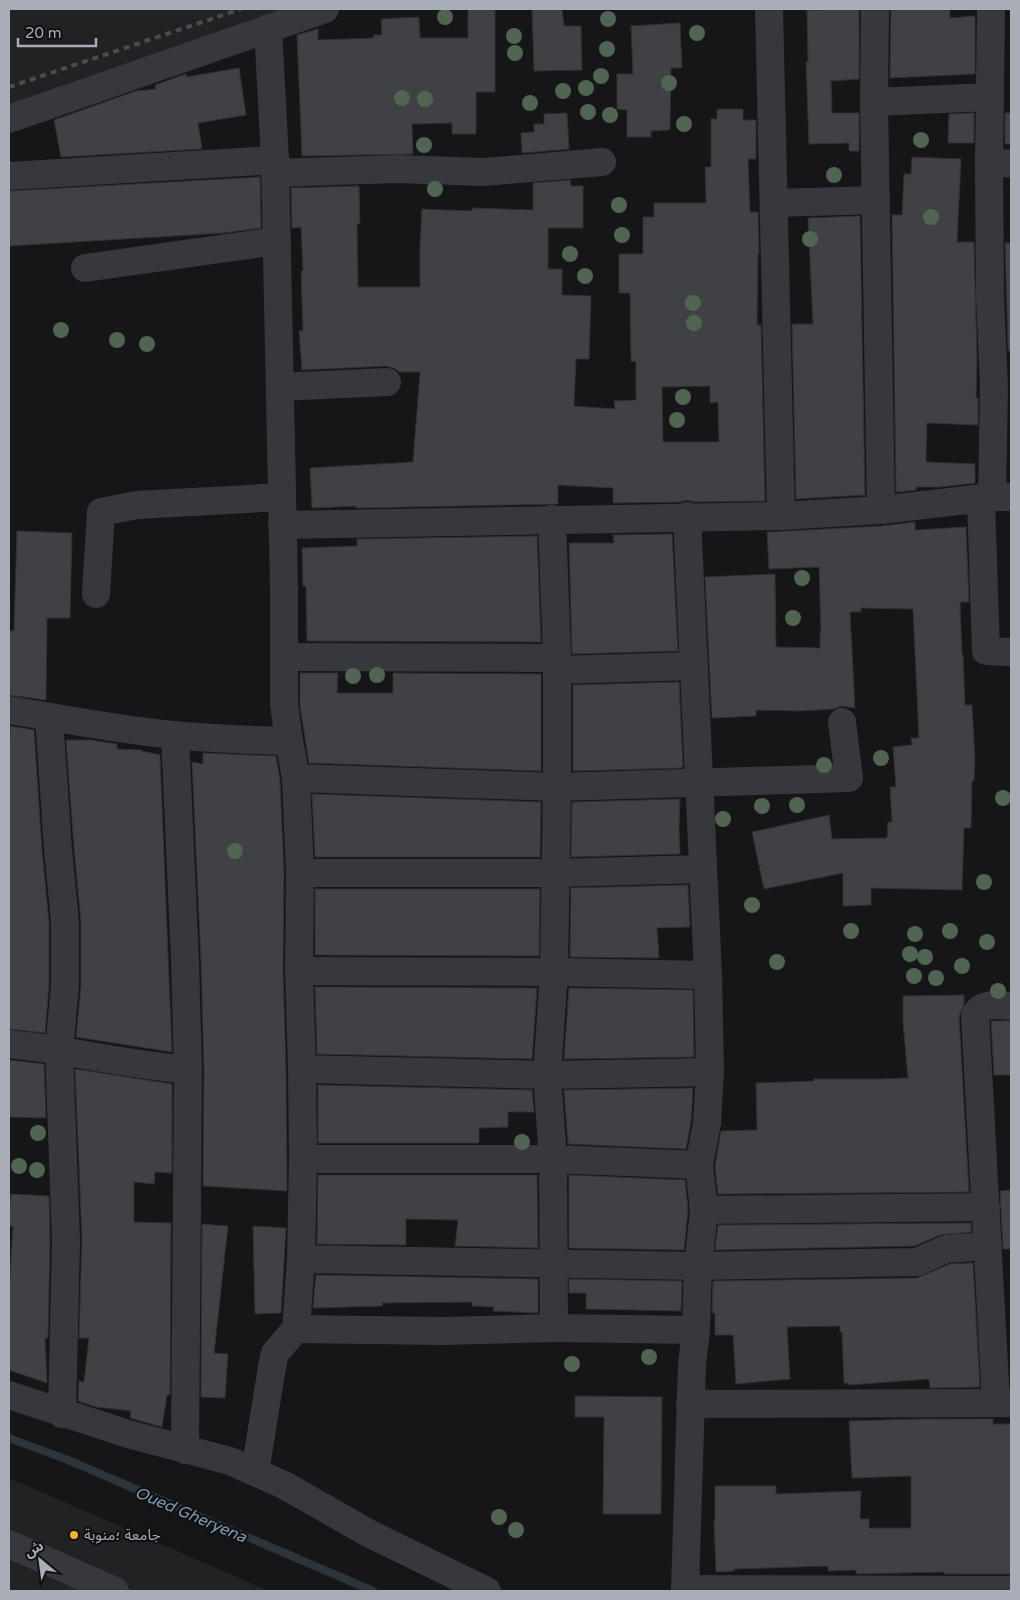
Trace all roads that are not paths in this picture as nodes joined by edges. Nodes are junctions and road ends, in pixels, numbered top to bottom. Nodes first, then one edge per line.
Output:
1 (325, 9) edge
2 (769, 9) edge
3 (874, 9) edge
4 (991, 9) edge
5 (268, 28) junction
6 (990, 97) junction
7 (874, 102) junction
8 (9, 119) edge
9 (602, 162) dead end
10 (1000, 163) edge
11 (275, 167) junction
12 (9, 176) edge
13 (876, 200) junction
14 (774, 203) junction
15 (277, 241) junction
16 (85, 268) dead end
17 (1000, 296) edge
18 (387, 382) dead end
19 (280, 387) junction
20 (1003, 387) edge
21 (282, 497) junction
22 (995, 498) edge
23 (881, 510) junction
24 (687, 516) junction
25 (781, 516) junction
26 (552, 519) junction
27 (282, 525) junction
28 (96, 594) dead end
29 (1011, 652) edge
30 (284, 657) junction
31 (557, 664) junction
32 (694, 666) junction
33 (9, 710) edge
34 (49, 717) junction
35 (842, 722) dead end
36 (174, 735) junction
37 (289, 741) junction
38 (296, 778) junction
39 (698, 783) junction
40 (557, 786) junction
41 (703, 869) junction
42 (300, 873) junction
43 (554, 873) junction
44 (299, 971) junction
45 (554, 972) junction
46 (708, 975) junction
47 (1011, 1006) edge
48 (9, 1044) edge
49 (59, 1050) junction
50 (302, 1069) junction
51 (188, 1070) junction
52 (710, 1072) junction
53 (547, 1075) junction
54 (303, 1159) junction
55 (553, 1159) junction
56 (699, 1165) junction
57 (986, 1207) junction
58 (704, 1210) junction
59 (988, 1246) junction
60 (301, 1259) junction
61 (553, 1264) junction
62 (698, 1266) junction
63 (554, 1328) junction
64 (296, 1329) junction
65 (696, 1330) junction
66 (9, 1395) edge
67 (1004, 1402) edge
68 (690, 1404) junction
69 (62, 1414) junction
70 (185, 1450) junction
71 (255, 1472) junction
72 (9, 1544) edge
73 (685, 1590) edge
74 (1011, 1590) edge
75 (115, 1591) edge
76 (487, 1591) edge

1 - 5 street
2 - 14 street
3 - 7 street
4 - 6 street
5 - 8 street
5 - 11 street
6 - 7 street
6 - 10 street
7 - 13 street
9 - 11 street
10 - 17 street
11 - 12 street
11 - 15 street
13 - 14 street
13 - 23 street
14 - 25 street
15 - 16 street
15 - 19 street
17 - 20 street
18 - 19 street
19 - 21 street
20 - 22 street
21 - 27 street
21 - 28 street
22 - 23 street
22 - 29 street
23 - 25 street
24 - 25 street
24 - 26 street
24 - 32 street
26 - 27 street
26 - 31 street
27 - 30 street
30 - 31 street
30 - 37 street
31 - 32 street
31 - 40 street
32 - 39 street
33 - 34 street
34 - 36 street
34 - 49 street
35 - 39 street
36 - 37 street
36 - 51 street
37 - 38 street
38 - 40 street
38 - 42 street
39 - 40 street
39 - 41 street
40 - 43 street
41 - 43 street
41 - 46 street
42 - 43 street
42 - 44 street
43 - 45 street
44 - 45 street
44 - 50 street
45 - 46 street
45 - 53 street
46 - 52 street
47 - 57 street
48 - 49 street
49 - 51 street
49 - 69 street
50 - 53 street
50 - 54 street
51 - 70 street
52 - 53 street
52 - 56 street
53 - 55 street
54 - 55 street
54 - 60 street
55 - 56 street
55 - 61 street
56 - 58 street
57 - 58 street
57 - 59 street
58 - 62 street
59 - 62 street
59 - 67 street
60 - 61 street
60 - 64 street
61 - 62 street
61 - 63 street
62 - 65 street
63 - 64 street
63 - 65 street
64 - 71 street
65 - 68 street
66 - 69 street
67 - 68 street
68 - 73 street
69 - 70 street
70 - 71 street
71 - 76 street
72 - 75 street
73 - 74 street

